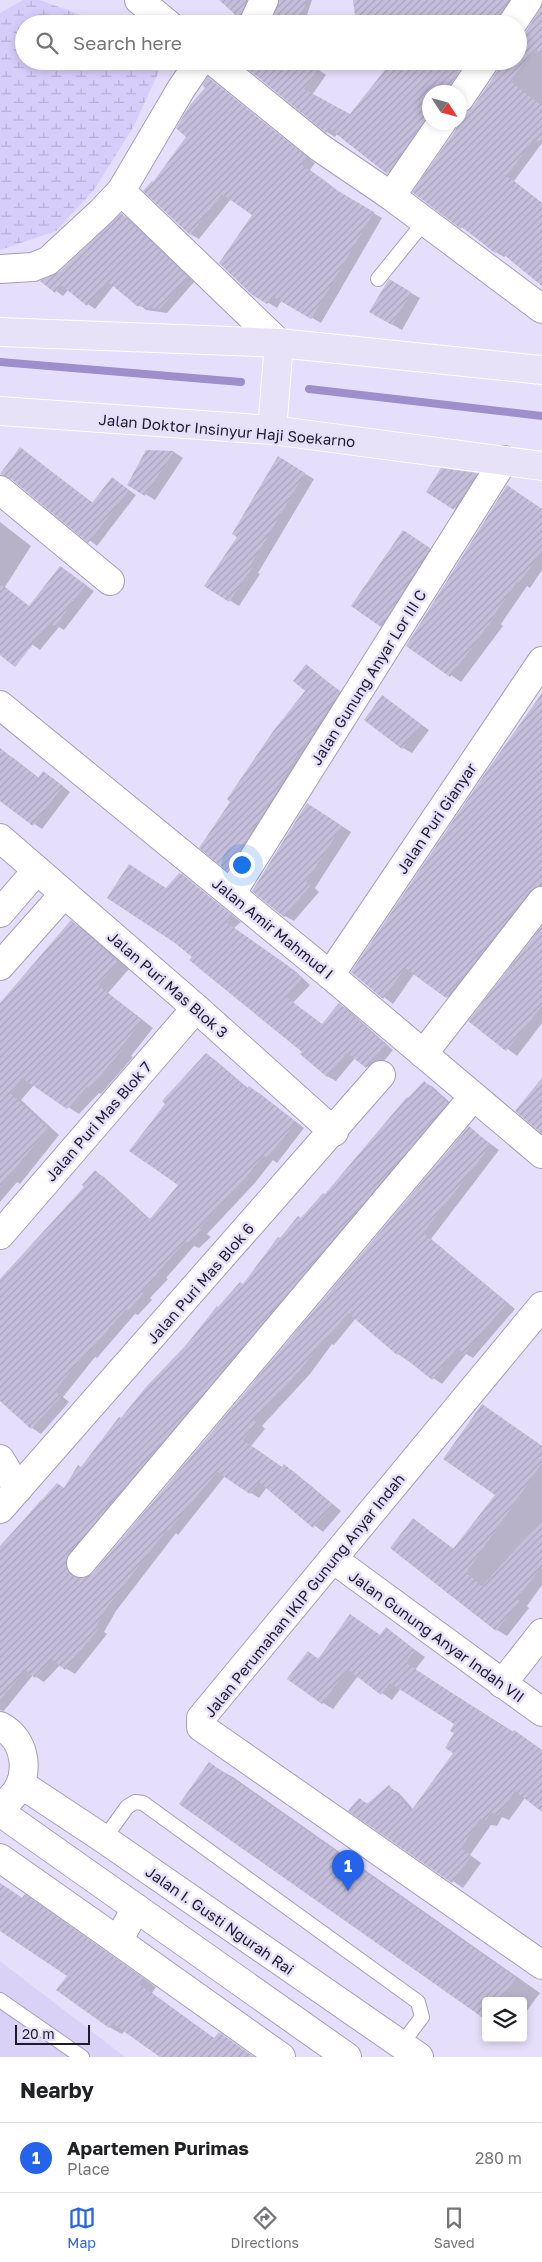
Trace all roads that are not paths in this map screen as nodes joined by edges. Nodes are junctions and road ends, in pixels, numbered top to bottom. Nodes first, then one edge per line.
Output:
1 (139, 0) edge
2 (264, 0) edge
3 (528, 0) edge
4 (536, 0) edge
5 (542, 5) edge
6 (157, 15) edge
7 (257, 15) edge
8 (518, 15) edge
9 (194, 70) edge
10 (231, 70) edge
11 (479, 70) edge
12 (467, 88) edge
13 (436, 130) edge
14 (121, 190) junction
15 (391, 196) junction
16 (425, 222) junction
17 (0, 269) edge
18 (378, 279) dead end
19 (542, 309) edge
20 (0, 332) edge
21 (279, 343) junction
22 (542, 370) edge
23 (0, 411) edge
24 (272, 430) junction
25 (504, 460) junction
26 (542, 466) edge
27 (0, 490) edge
28 (110, 581) dead end
29 (542, 661) edge
30 (0, 705) edge
31 (0, 838) edge
32 (37, 870) junction
33 (64, 894) junction
34 (231, 894) junction
35 (542, 901) edge
36 (0, 913) edge
37 (0, 966) edge
38 (330, 974) junction
39 (196, 1008) junction
40 (423, 1054) junction
41 (381, 1075) dead end
42 (473, 1097) junction
43 (334, 1132) junction
44 (542, 1154) edge
45 (0, 1235) edge
46 (542, 1306) edge
47 (0, 1459) edge
48 (9, 1499) edge
49 (333, 1559) junction
50 (81, 1563) dead end
51 (542, 1633) edge
52 (502, 1684) junction
53 (542, 1712) edge
54 (0, 1726) edge
55 (21, 1784) junction
56 (0, 1807) edge
57 (0, 1812) edge
58 (104, 1840) junction
59 (0, 1858) edge
60 (127, 1925) junction
61 (542, 1965) edge
62 (0, 2000) edge
63 (280, 2010) junction
64 (258, 2040) junction
65 (410, 2051) edge
66 (82, 2057) edge
67 (281, 2057) edge
68 (347, 2057) edge

1 - 6 street
2 - 7 street
3 - 8 street
4 - 5 street
9 - 14 street
10 - 15 street
11 - 12 street
13 - 15 street
14 - 17 street
14 - 21 street
15 - 16 street
16 - 18 lane
16 - 19 street
20 - 21 main road
21 - 22 main road
21 - 24 main road
23 - 24 main road, Jalan Doktor Insinyur Haji Soekarno
24 - 25 main road, Jalan Doktor Insinyur Haji Soekarno
25 - 26 main road, Jalan Doktor Insinyur Haji Soekarno
25 - 34 street, Jalan Gunung Anyar Lor III C
27 - 28 street
29 - 38 street, Jalan Puri Gianyar
30 - 34 street, Jalan Amir Mahmud I
31 - 32 street, Jalan Puri Mas Blok 3
32 - 33 street, Jalan Puri Mas Blok 3
32 - 36 street
33 - 37 street
33 - 39 street, Jalan Puri Mas Blok 3
34 - 38 street, Jalan Amir Mahmud I
35 - 40 street
38 - 40 street, Jalan Amir Mahmud I
39 - 43 street, Jalan Puri Mas Blok 3
39 - 45 street, Jalan Puri Mas Blok 7
40 - 42 street, Jalan Amir Mahmud I
41 - 43 street, Jalan Puri Mas Blok 6
42 - 44 street, Jalan Amir Mahmud I
42 - 50 street
43 - 48 street, Jalan Puri Mas Blok 6
46 - 49 street, Jalan Perumahan IKIP Gunung Anyar Indah
47 - 48 street
49 - 52 street, Jalan Gunung Anyar Indah VII
49 - 61 street, Jalan Perumahan IKIP Gunung Anyar Indah
51 - 52 street
52 - 53 street, Jalan Gunung Anyar Indah VII
54 - 55 street
55 - 56 street
55 - 58 street, Jalan I. Gusti Ngurah Rai
57 - 60 street
58 - 65 street, Jalan I. Gusti Ngurah Rai
58 - 65 lane
59 - 60 street
60 - 63 street
60 - 64 street
62 - 66 lane
63 - 64 street
63 - 68 street
64 - 67 street

